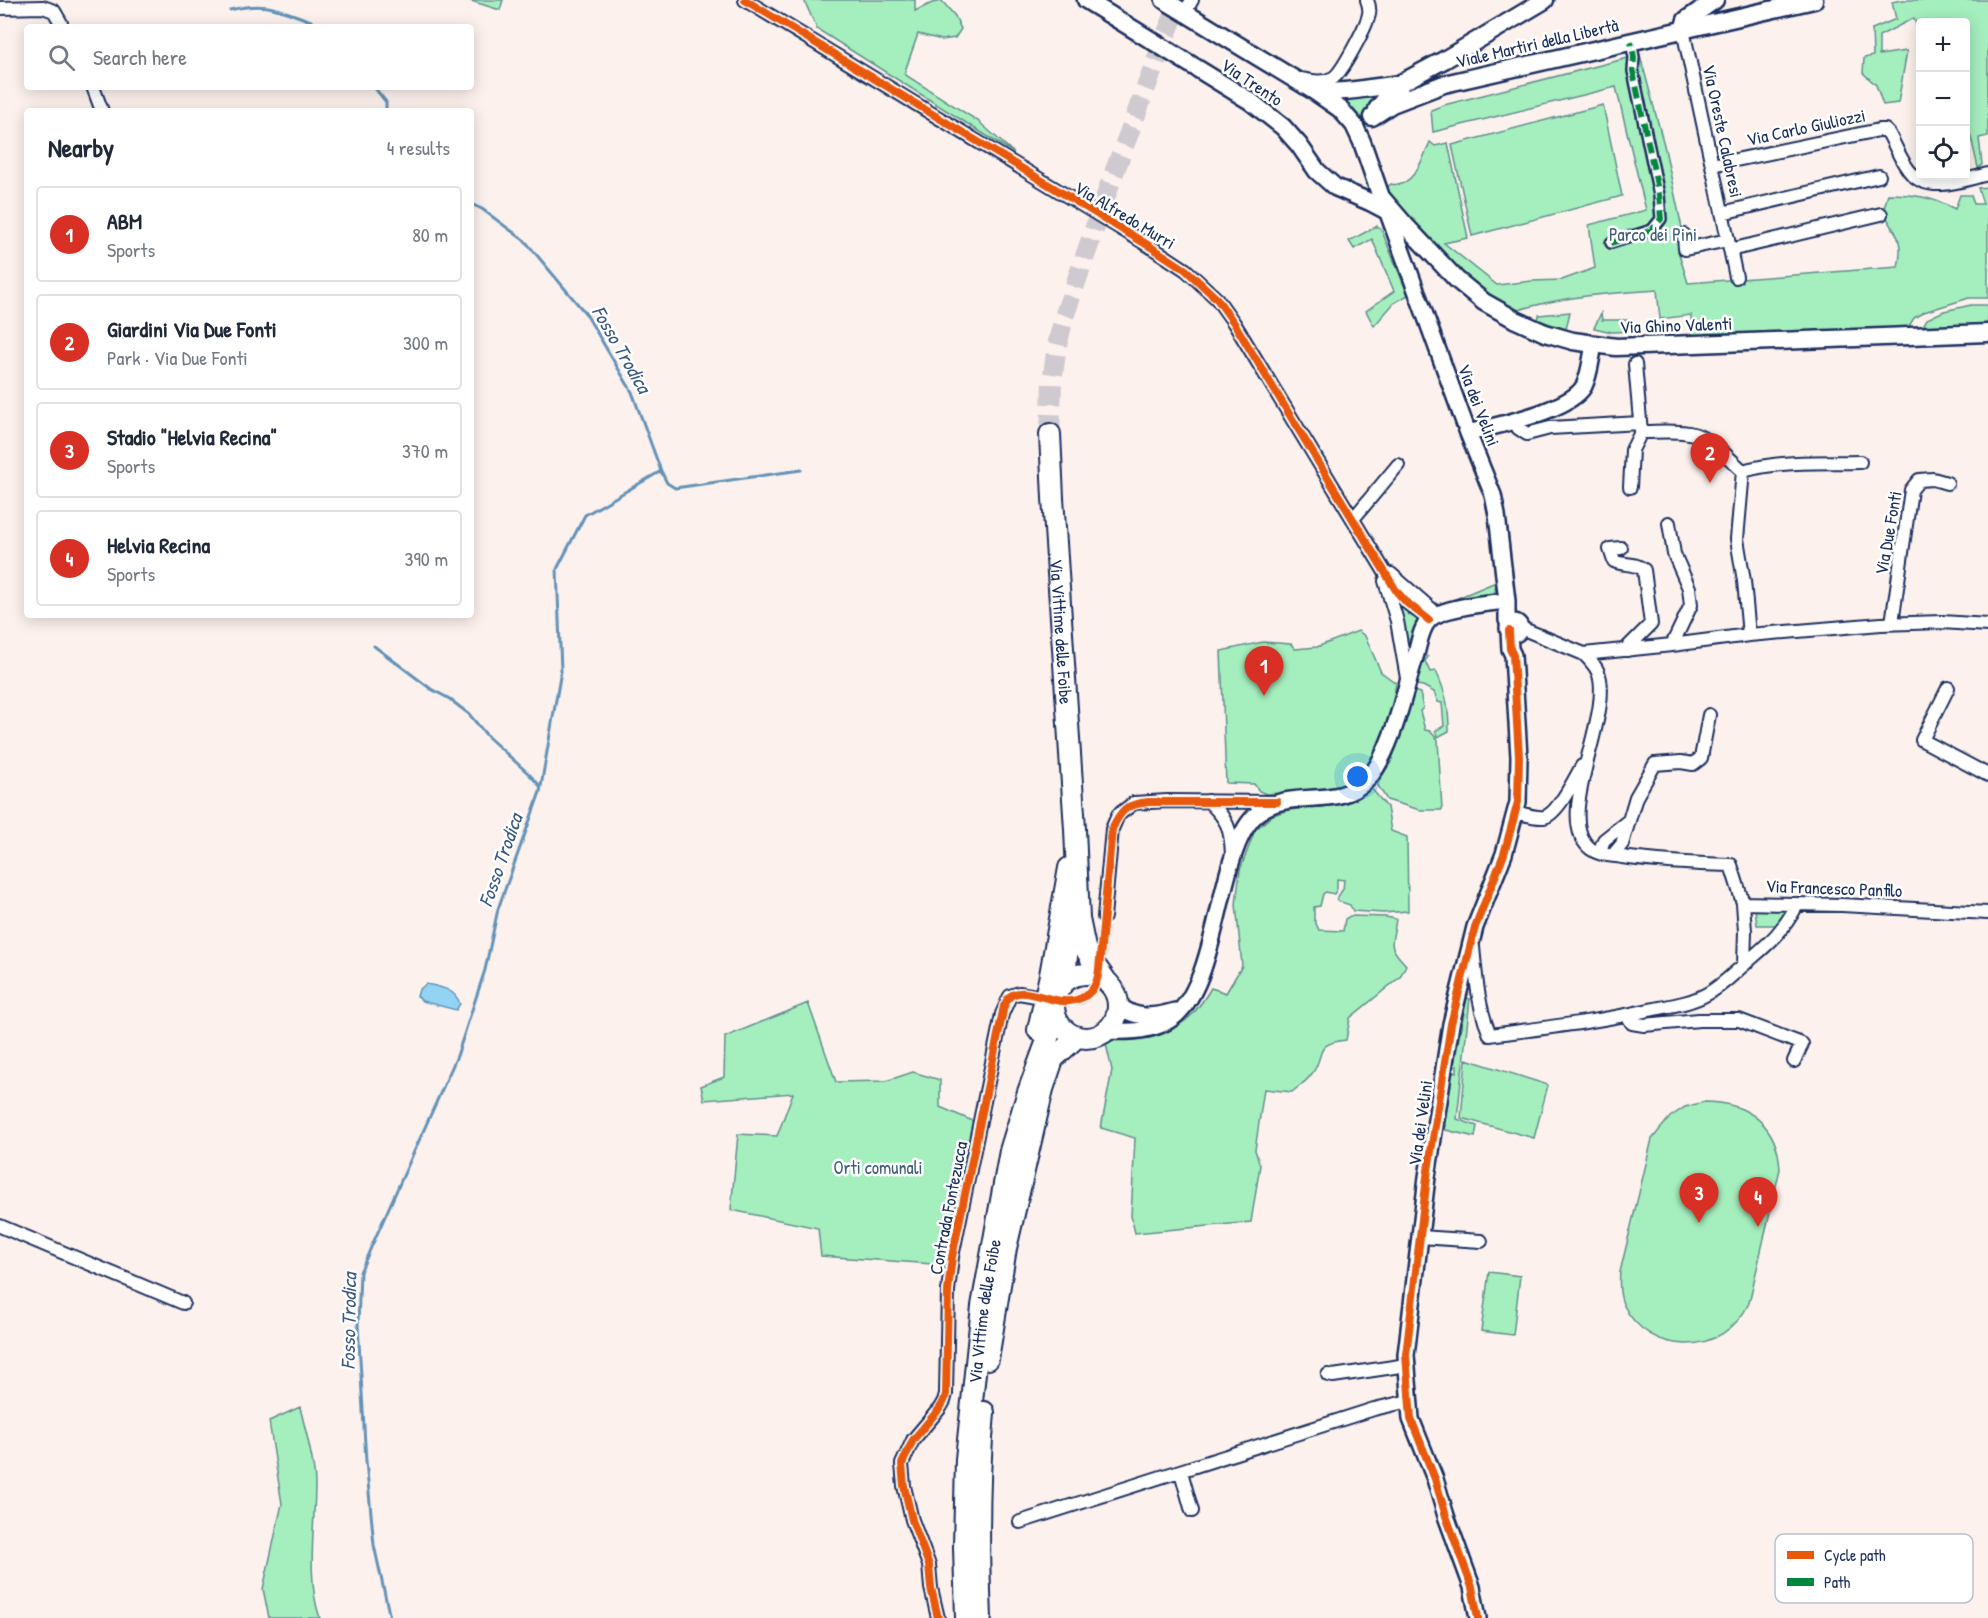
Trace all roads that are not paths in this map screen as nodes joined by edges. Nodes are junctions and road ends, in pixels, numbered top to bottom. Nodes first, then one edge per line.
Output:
1 (745, 0) edge
2 (1086, 0) edge
3 (1164, 0) edge
4 (1367, 0) edge
5 (1545, 0) edge
6 (1814, 0) edge
7 (1712, 2) edge
8 (1188, 6) edge
9 (0, 8) edge
10 (1721, 22) junction
11 (61, 24) edge
12 (1683, 30) junction
13 (1631, 42) junction
14 (1293, 78) junction
15 (1444, 84) junction
16 (1398, 85) junction
17 (94, 90) edge
18 (1314, 91) junction
19 (101, 108) edge
20 (1372, 117) junction
21 (1362, 142) junction
22 (1712, 165) junction
23 (1370, 167) junction
24 (1988, 174) edge
25 (1879, 176) dead end
26 (1357, 197) junction
27 (1722, 213) junction
28 (1881, 214) dead end
29 (1392, 216) junction
30 (1684, 235) dead end
31 (1611, 243) dead end
32 (1729, 245) junction
33 (1736, 277) dead end
34 (1988, 333) edge
35 (1594, 345) junction
36 (1635, 364) dead end
37 (1516, 419) junction
38 (1641, 428) junction
39 (1468, 433) junction
40 (1050, 435) tunnel mouth
41 (1860, 462) dead end
42 (1398, 465) dead end
43 (1743, 471) junction
44 (1947, 483) dead end
45 (1630, 487) dead end
46 (1353, 519) junction
47 (1669, 523) dead end
48 (1621, 548) dead end
49 (1381, 565) junction
50 (1507, 601) junction
51 (1433, 617) junction
52 (1892, 623) junction
53 (1988, 625) edge
54 (1517, 634) junction
55 (1749, 635) junction
56 (1672, 645) junction
57 (1628, 650) junction
58 (1584, 654) junction
59 (1408, 680) junction
60 (1948, 688) dead end
61 (1709, 716) dead end
62 (1589, 752) junction
63 (1988, 775) edge
64 (1208, 801) junction
65 (1277, 802) junction
66 (1515, 812) junction
67 (1628, 821) junction
68 (1075, 830) junction
69 (1599, 853) junction
70 (1613, 855) junction
71 (1232, 861) junction
72 (1743, 903) junction
73 (1797, 905) junction
74 (1988, 913) edge
75 (1104, 917) tunnel mouth
76 (1472, 940) junction
77 (1744, 964) junction
78 (1105, 980) junction
79 (1065, 981) junction
80 (1036, 996) tunnel mouth
81 (1119, 1005) junction
82 (1180, 1010) junction
83 (1055, 1014) junction
84 (1627, 1015) junction
85 (1107, 1031) junction
86 (1077, 1037) junction
87 (1794, 1061) dead end
88 (1010, 1151) junction
89 (0, 1226) edge
90 (1420, 1237) junction
91 (1481, 1241) dead end
92 (183, 1303) dead end
93 (1407, 1365) junction
94 (1328, 1375) dead end
95 (1409, 1401) junction
96 (1181, 1472) junction
97 (1192, 1511) dead end
98 (1020, 1522) dead end
99 (938, 1618) edge
100 (966, 1618) edge
101 (981, 1618) edge
102 (1478, 1618) edge

1 - 46 street, Via Alfredo Murri
2 - 26 main road, Via Trento
3 - 8 main road, Via dei Velini
4 - 14 street
5 - 16 main road
6 - 10 main road, Viale Martiri della Libertà
7 - 10 main road
7 - 12 main road
8 - 14 main road, Via dei Velini
9 - 11 street
10 - 12 main road, Viale Martiri della Libertà
12 - 13 main road, Viale Martiri della Libertà
12 - 22 street, Via Oreste Calabresi
13 - 15 main road, Viale Martiri della Libertà
13 - 31 street
14 - 18 main road, Via dei Velini
15 - 16 main road
15 - 20 main road
16 - 18 main road
16 - 20 main road
17 - 19 street
18 - 21 main road, Via dei Velini
20 - 21 main road
21 - 23 main road, Via dei Velini
22 - 24 street, Via Carlo Giuliozzi
22 - 27 street, Via Oreste Calabresi
23 - 26 main road
23 - 29 main road, Via dei Velini
25 - 27 street
26 - 29 main road
27 - 32 street, Via Oreste Calabresi
28 - 32 street
29 - 35 main road, Via Ghino Valenti
29 - 39 street, Via dei Velini
30 - 32 street
32 - 33 street, Via Oreste Calabresi
34 - 35 main road, Via Ghino Valenti
35 - 37 street
36 - 38 street
37 - 38 street, Via dei Velini
37 - 39 street
38 - 43 street
38 - 45 street
39 - 50 street, Via dei Velini
40 - 68 main road, Via Vittime delle Foibe
41 - 43 street
42 - 46 street
43 - 55 street
44 - 52 street, Via Due Fonti
46 - 49 street, Via Alfredo Murri
47 - 56 street
48 - 57 street
49 - 51 street
49 - 59 street
50 - 51 street
50 - 54 street, Via dei Velini
51 - 59 street
52 - 53 street
52 - 55 street
54 - 58 street
54 - 66 street, Via dei Velini
55 - 56 street
56 - 57 street
57 - 58 street
58 - 62 street
59 - 65 street
60 - 63 street
61 - 67 street
62 - 66 street
62 - 69 street
64 - 65 street
64 - 71 street
64 - 75 street
65 - 71 street
66 - 76 street, Via dei Velini
67 - 69 street
67 - 70 street
68 - 78 main road, Via Vittime delle Foibe
68 - 79 main road, Via Vittime delle Foibe
68 - 88 main road
69 - 70 street, Via Francesco Panfilo
70 - 72 street, Via Francesco Panfilo
71 - 82 street
72 - 73 street, Via Francesco Panfilo
72 - 77 street
73 - 74 street, Via Francesco Panfilo
73 - 77 street
76 - 84 street
76 - 90 street, Via dei Velini
77 - 84 street
78 - 79 main road
78 - 81 main road
79 - 83 main road
80 - 99 street, Contrada Fontezucca
81 - 82 street
81 - 85 main road
82 - 85 street
83 - 86 main road
83 - 88 main road, Via Vittime delle Foibe
84 - 87 street
85 - 86 main road
86 - 101 main road, Via Vittime delle Foibe
88 - 100 main road, Via Vittime delle Foibe
89 - 92 street
90 - 91 street
90 - 93 street, Via dei Velini
93 - 94 street
93 - 95 street, Via dei Velini
95 - 96 street
95 - 102 street, Via dei Velini
96 - 97 street
96 - 98 street

